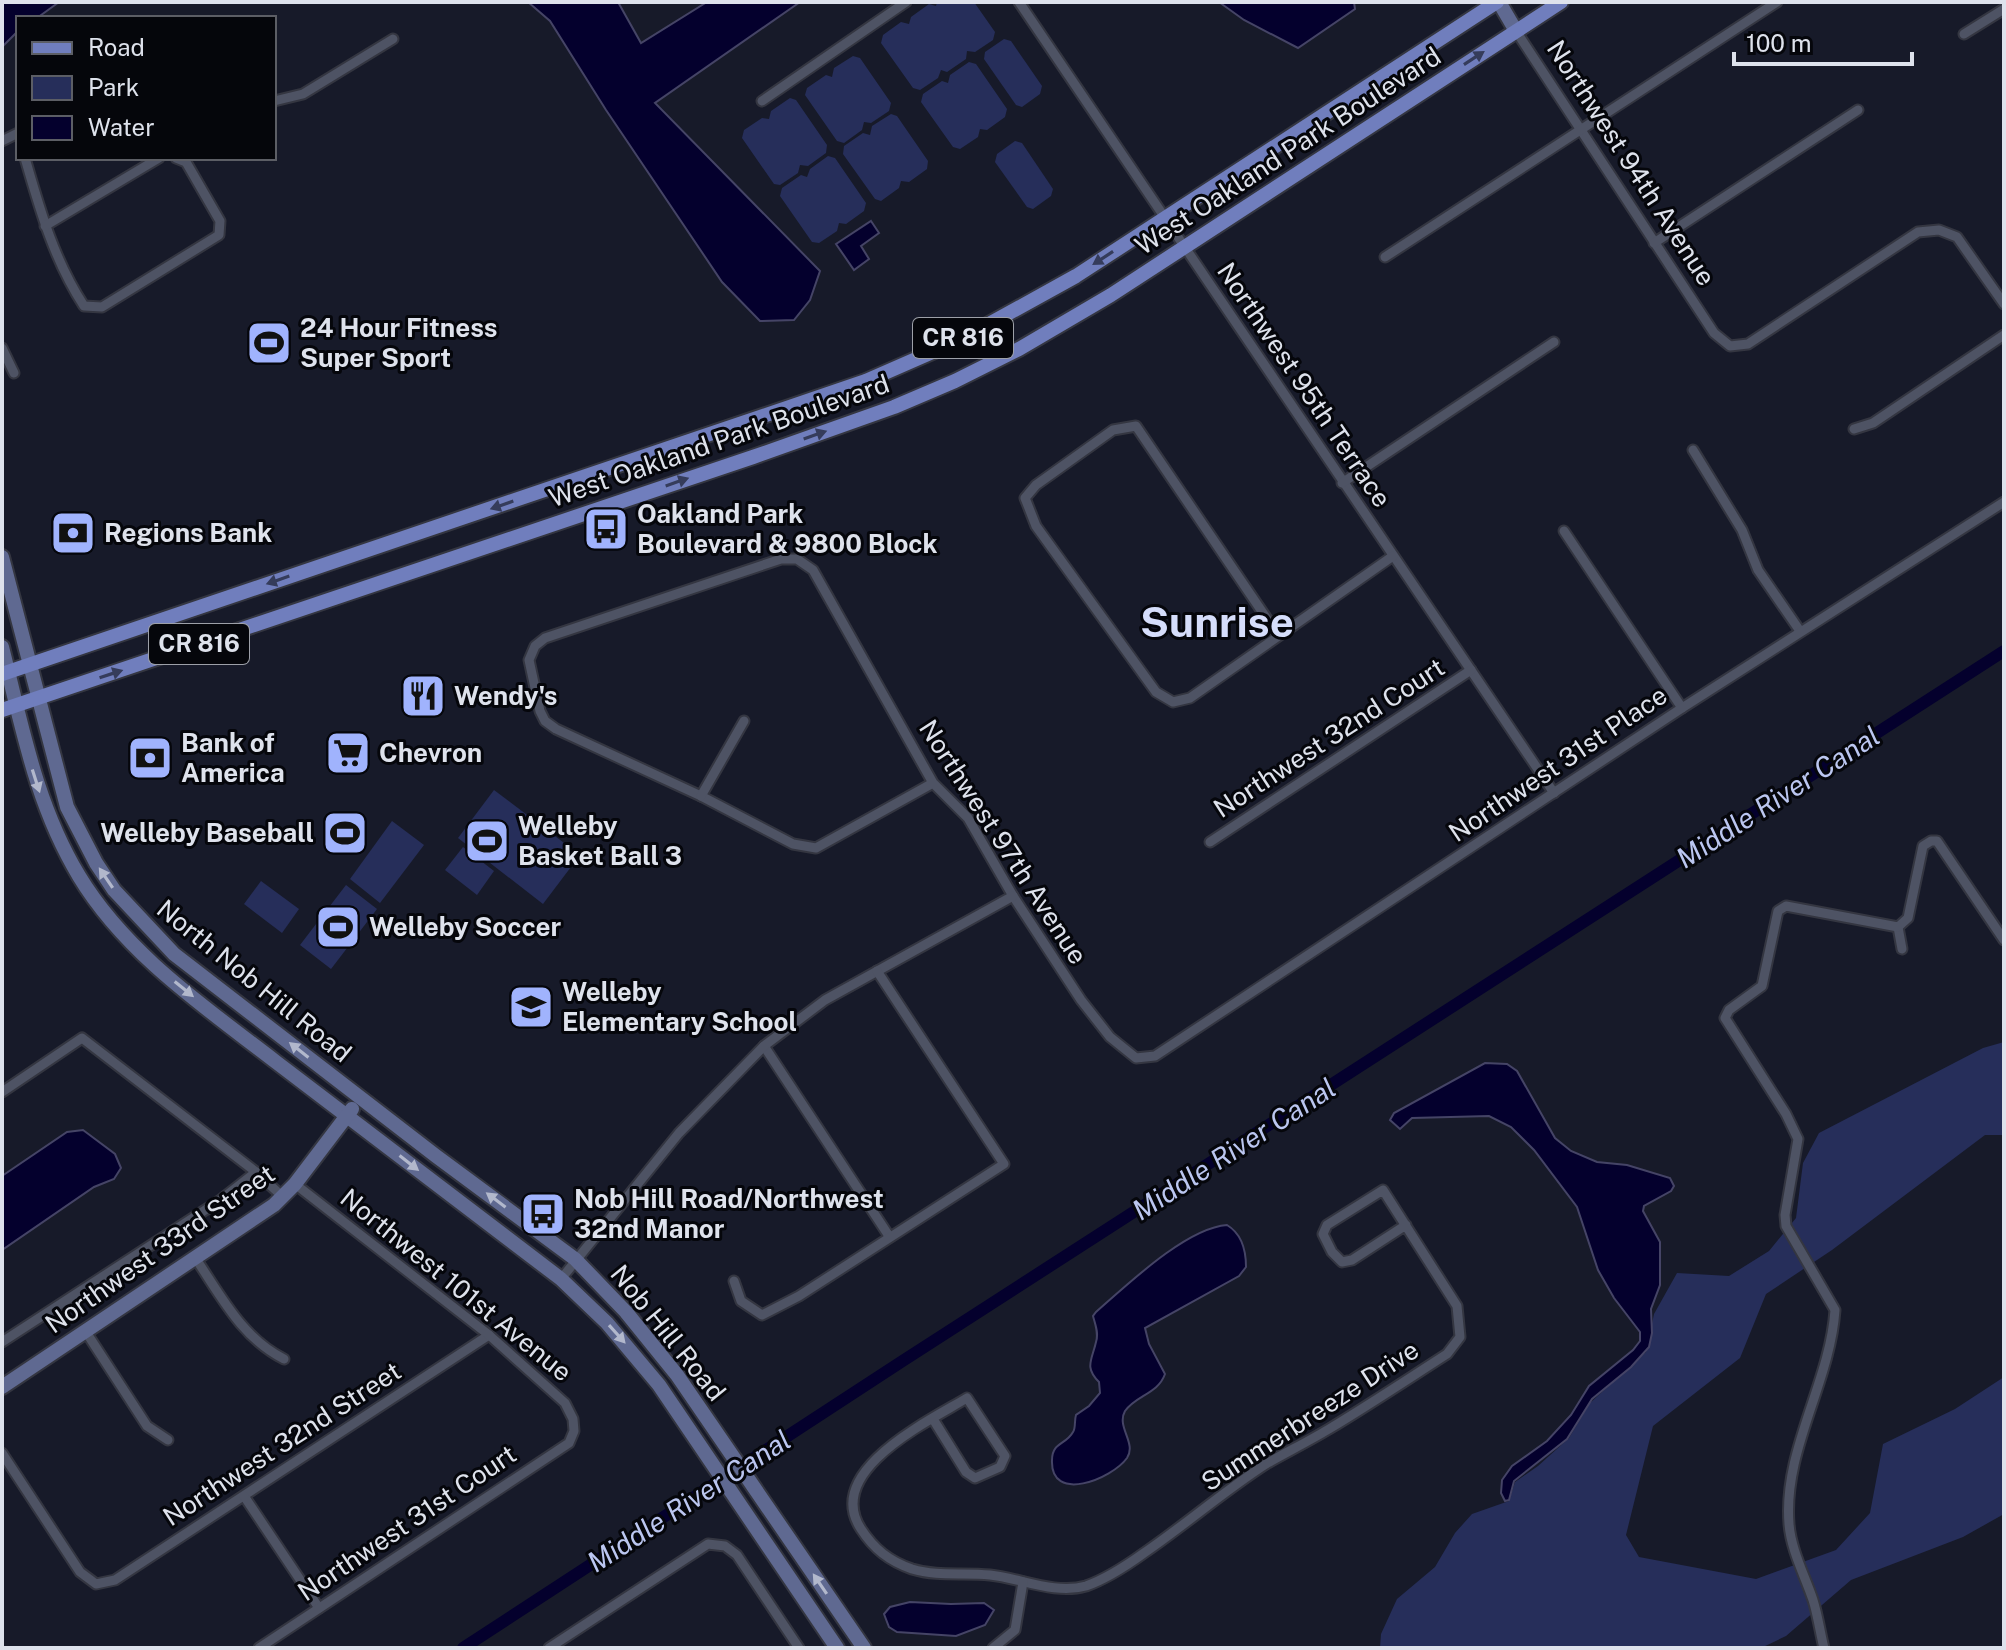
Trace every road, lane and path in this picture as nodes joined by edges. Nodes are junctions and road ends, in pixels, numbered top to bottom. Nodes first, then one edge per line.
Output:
1 (906, 2) edge
2 (1019, 2) edge
3 (1498, 2) edge
4 (1561, 2) edge
5 (1777, 2) edge
6 (2004, 9) edge
7 (1516, 31) junction
8 (1964, 34) dead end
9 (393, 39) dead end
10 (276, 101) edge
11 (762, 101) dead end
12 (1858, 110) dead end
13 (1580, 130) junction
14 (26, 160) edge
15 (156, 160) edge
16 (181, 160) edge
17 (1167, 217) junction
18 (45, 226) junction
19 (1654, 243) junction
20 (1184, 247) junction
21 (1385, 257) dead end
22 (2004, 304) edge
23 (2004, 335) edge
24 (1554, 342) dead end
25 (2, 348) edge
26 (14, 373) dead end
27 (1854, 429) dead end
28 (1693, 450) dead end
29 (1342, 483) junction
30 (2004, 502) edge
31 (1564, 531) dead end
32 (1393, 556) junction
33 (2, 557) edge
34 (1800, 631) junction
35 (1278, 635) junction
36 (2, 647) edge
37 (28, 664) junction
38 (1471, 670) junction
39 (5, 673) edge
40 (37, 698) junction
41 (9, 708) edge
42 (1682, 708) junction
43 (744, 721) dead end
44 (933, 783) junction
45 (1554, 793) junction
46 (701, 796) junction
47 (1210, 842) dead end
48 (1013, 896) junction
49 (1898, 927) junction
50 (2004, 940) edge
51 (1902, 949) dead end
52 (877, 971) junction
53 (764, 1046) junction
54 (1136, 1058) joint
55 (2, 1092) edge
56 (360, 1098) junction
57 (347, 1116) junction
58 (256, 1172) junction
59 (295, 1184) junction
60 (283, 1197) junction
61 (1406, 1225) junction
62 (889, 1236) junction
63 (196, 1259) junction
64 (575, 1259) junction
65 (561, 1279) junction
66 (734, 1281) dead end
67 (86, 1332) junction
68 (489, 1335) junction
69 (2, 1342) edge
70 (284, 1359) dead end
71 (2, 1387) edge
72 (933, 1419) junction
73 (574, 1431) joint
74 (168, 1440) dead end
75 (2, 1453) edge
76 (244, 1496) junction
77 (1023, 1582) junction
78 (319, 1608) junction
79 (259, 1648) edge
80 (549, 1648) edge
81 (799, 1648) edge
82 (837, 1648) edge
83 (864, 1648) edge
84 (993, 1648) edge
85 (1824, 1648) edge

1 - 11 street
2 - 17 street, Northwest 95th Terrace
3 - 7 main road, Northwest 94th Avenue
3 - 17 main road, West Oakland Park Boulevard / CR 816
4 - 7 main road, West Oakland Park Boulevard / CR 816
5 - 13 street
6 - 8 street
7 - 13 street, Northwest 94th Avenue
20 -> 7 main road, West Oakland Park Boulevard / CR 816
9 - 10 street
12 - 19 street
13 - 19 street, Northwest 94th Avenue
13 - 21 street
14 - 18 street
15 - 18 street
16 - 18 street
17 - 20 street, Northwest 95th Terrace
17 -> 37 main road, West Oakland Park Boulevard / CR 816
19 - 22 street, Northwest 94th Avenue
20 - 29 street, Northwest 95th Terrace
40 -> 20 main road, West Oakland Park Boulevard / CR 816
23 - 27 street
24 - 29 street
25 - 26 street
28 - 34 street
29 - 32 street, Northwest 95th Terrace
30 - 34 street, Northwest 31st Place
31 - 42 street
32 - 35 street
32 - 38 street, Northwest 95th Terrace
33 - 37 main road, North Nob Hill Road
34 - 42 street, Northwest 31st Place
35 - 35 street
36 - 39 main road, North Nob Hill Road
37 - 39 main road, West Oakland Park Boulevard / CR 816
37 - 40 main road, North Nob Hill Road
38 - 45 street, Northwest 95th Terrace
38 - 47 street, Northwest 32nd Court
39 - 41 main road, North Nob Hill Road
40 - 41 main road, West Oakland Park Boulevard / CR 816
56 -> 40 main road, North Nob Hill Road
41 -> 57 main road, North Nob Hill Road
42 - 45 street, Northwest 31st Place
43 - 46 street
44 - 46 street
44 - 46 street, Northwest 97th Avenue
44 - 48 street, Northwest 97th Avenue
45 - 54 street, Northwest 31st Place
48 - 52 street
48 - 54 street, Northwest 97th Avenue
49 - 50 street
49 - 51 street
49 - 85 street
52 - 53 street
52 - 62 street
53 - 62 street
53 - 64 street
55 - 58 street
56 - 57 main road, Northwest 33rd Street
64 -> 56 main road, North Nob Hill Road
57 - 59 main road, Northwest 33rd Street
57 -> 65 main road, North Nob Hill Road
58 - 60 street
58 - 69 street, Northwest 33rd Street
59 - 60 main road, Northwest 33rd Street
59 - 68 street, Northwest 101st Avenue
60 - 63 main road, Northwest 33rd Street
61 - 61 street, Summerbreeze Drive
61 - 77 street, Summerbreeze Drive
62 - 66 street
63 - 67 main road, Northwest 33rd Street
63 - 70 street
64 - 65 street
83 -> 64 main road, Nob Hill Road
65 -> 82 main road, Nob Hill Road
67 - 71 main road, Northwest 33rd Street
67 - 74 street
68 - 73 street, Northwest 101st Avenue
68 - 76 street, Northwest 32nd Street
72 - 72 street, Summerbreeze Drive
72 - 77 street, Summerbreeze Drive
73 - 78 street, Northwest 31st Court
75 - 76 street, Northwest 32nd Street
76 - 78 street
77 - 84 street
78 - 79 street, Northwest 31st Court
80 - 81 street

